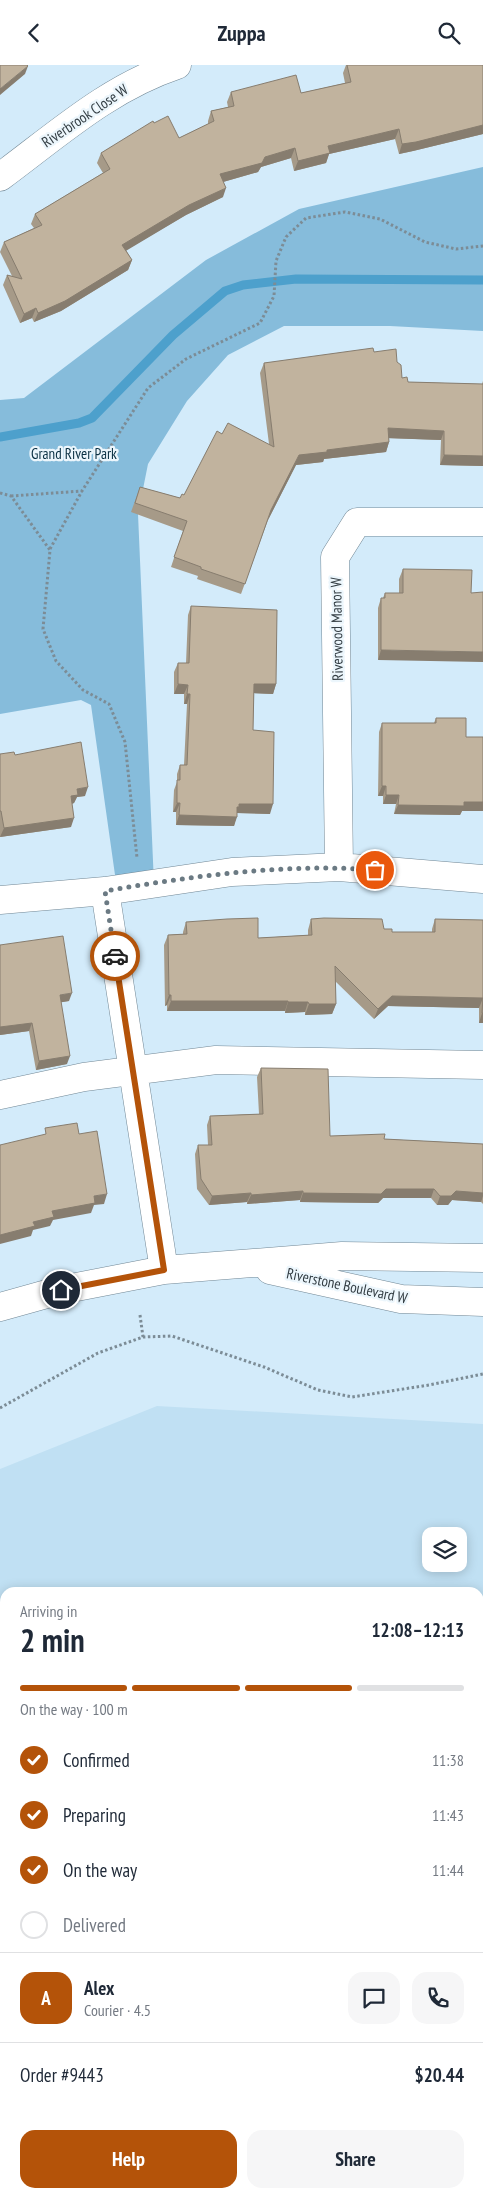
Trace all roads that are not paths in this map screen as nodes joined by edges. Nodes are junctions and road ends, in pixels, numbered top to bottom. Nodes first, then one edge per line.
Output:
1 (177, 65) edge
2 (0, 177) edge
3 (483, 522) edge
4 (339, 867) junction
5 (483, 879) edge
6 (105, 891) junction
7 (0, 900) edge
8 (483, 1065) edge
9 (133, 1071) junction
10 (0, 1095) edge
11 (483, 1258) edge
12 (242, 1263) junction
13 (164, 1270) junction
14 (483, 1302) edge
15 (0, 1307) edge

1 - 2 street, Riverbrook Close W
3 - 4 street, Riverwood Manor W
4 - 5 street
4 - 6 street
6 - 7 street
6 - 9 street
8 - 9 street
9 - 10 street
9 - 13 street
11 - 12 street, Riverstone Boulevard W
12 - 13 street, Riverstone Boulevard W
12 - 14 street, Riverstone Boulevard W
13 - 15 street, Riverstone Boulevard W

